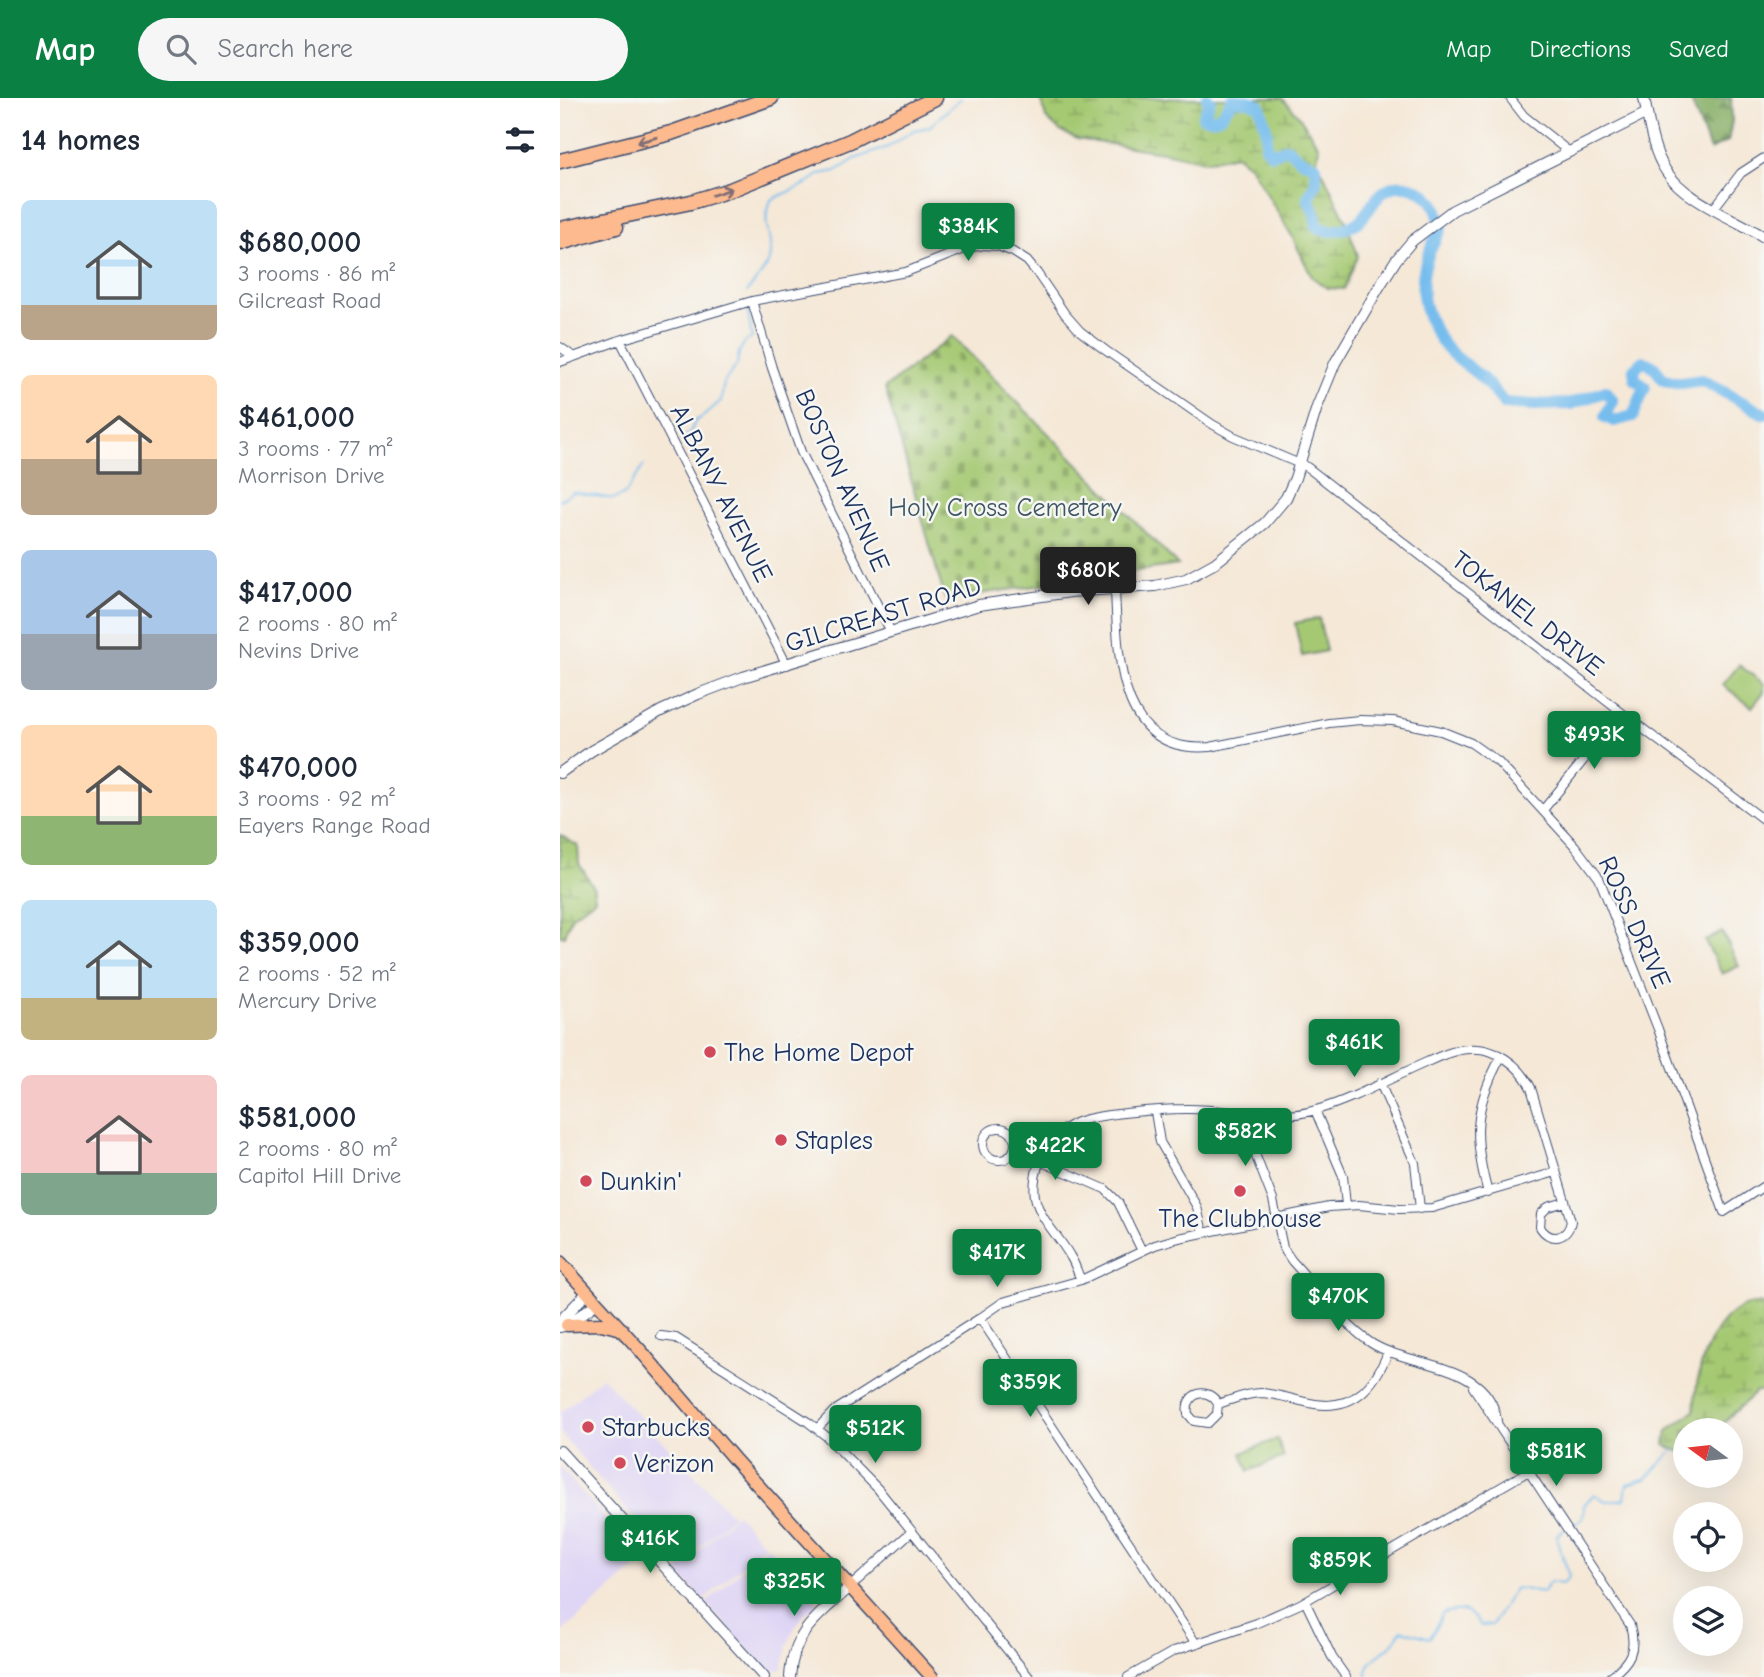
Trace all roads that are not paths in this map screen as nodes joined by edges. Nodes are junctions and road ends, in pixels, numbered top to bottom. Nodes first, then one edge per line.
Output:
1 (771, 98) edge
2 (935, 98) edge
3 (1510, 98) edge
4 (1644, 98) edge
5 (1647, 113) junction
6 (1568, 151) junction
7 (1764, 158) edge
8 (563, 160) edge
9 (691, 202) junction
10 (1714, 208) junction
11 (560, 229) edge
12 (1764, 237) edge
13 (560, 243) edge
14 (752, 302) junction
15 (620, 340) junction
16 (560, 346) edge
17 (574, 357) junction
18 (560, 362) edge
19 (1300, 463) junction
20 (1115, 589) junction
21 (891, 632) junction
22 (787, 665) junction
23 (1622, 713) junction
24 (560, 774) edge
25 (1543, 810) junction
26 (1764, 820) edge
27 (1501, 1057) junction
28 (1380, 1083) junction
29 (1315, 1110) junction
30 (1155, 1112) junction
31 (1254, 1115) junction
32 (1014, 1150) junction
33 (1040, 1161) junction
34 (1556, 1172) junction
35 (1764, 1186) edge
36 (1488, 1193) junction
37 (1565, 1202) junction
38 (1346, 1205) junction
39 (1420, 1209) junction
40 (1277, 1217) junction
41 (1203, 1233) junction
42 (1142, 1251) junction
43 (560, 1262) edge
44 (1081, 1280) junction
45 (588, 1292) junction
46 (597, 1303) junction
47 (980, 1318) junction
48 (562, 1324) edge
49 (622, 1329) junction
50 (661, 1336) dead end
51 (1388, 1352) junction
52 (1218, 1404) junction
53 (817, 1429) junction
54 (560, 1451) edge
55 (1527, 1472) junction
56 (912, 1531) junction
57 (850, 1587) junction
58 (1306, 1601) junction
59 (1195, 1642) junction
60 (789, 1676) edge
61 (764, 1677) edge
62 (932, 1677) edge
63 (1029, 1677) edge
64 (1128, 1677) edge
65 (1346, 1677) edge
66 (1610, 1677) edge

1 -> 8 highway
9 -> 2 highway
3 - 6 street
4 - 5 street
5 - 6 street, GILCREAST ROAD
5 - 10 street
6 - 19 street, GILCREAST ROAD
7 - 10 street
9 - 11 highway
9 - 13 highway
10 - 12 street
14 - 15 street, TOKANEL DRIVE
14 - 19 street, TOKANEL DRIVE
14 - 21 street, BOSTON AVENUE
15 - 17 street, TOKANEL DRIVE
15 - 22 street, ALBANY AVENUE
16 - 17 street
17 - 18 street, TOKANEL DRIVE
19 - 20 street, GILCREAST ROAD
19 - 23 street, TOKANEL DRIVE
20 - 21 street, GILCREAST ROAD
20 - 25 street, ROSS DRIVE
21 - 22 street, GILCREAST ROAD
22 - 24 street, GILCREAST ROAD
23 - 25 street
23 - 26 street, TOKANEL DRIVE
25 - 35 street, ROSS DRIVE
27 - 28 street
27 - 34 street
27 - 36 street
28 - 29 street
28 - 39 street
29 - 31 street
29 - 38 street
30 - 31 street
30 - 33 street
30 - 41 street
31 - 40 street
32 - 32 street
32 - 33 street
33 - 42 street
33 - 44 street
34 - 36 street
34 - 37 street
36 - 39 street
37 - 37 street
38 - 39 street
38 - 40 street
40 - 41 street
40 - 51 street
41 - 42 street
42 - 44 street
43 - 45 main road
44 - 47 street
45 - 46 main road
45 - 48 street
46 - 48 street
46 - 49 main road
47 - 53 street
47 - 59 street
48 - 49 main road
49 - 57 main road
50 - 53 street
51 - 52 street
51 - 55 street
52 - 52 street
53 - 56 street
54 - 61 street
55 - 58 street
55 - 66 street
56 - 57 street
56 - 63 street
57 - 60 street
57 - 62 main road
58 - 59 street
58 - 65 street
59 - 64 street

